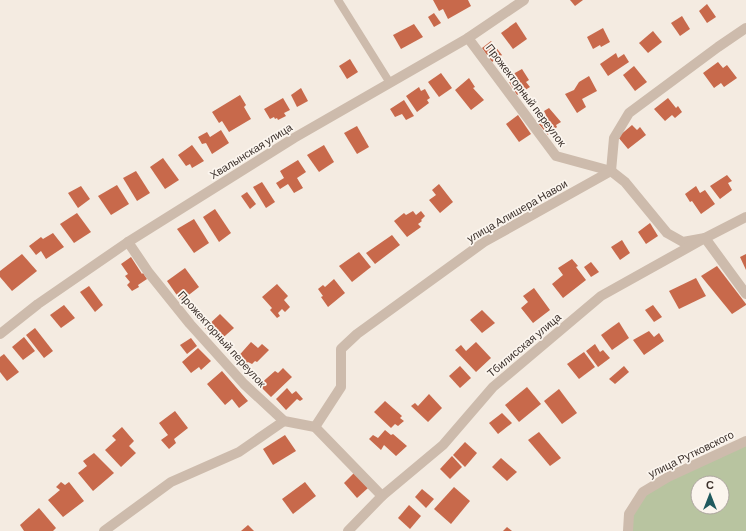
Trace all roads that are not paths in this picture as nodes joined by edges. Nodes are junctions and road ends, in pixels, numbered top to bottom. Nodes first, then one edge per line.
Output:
1 (338, 0) edge
2 (524, 0) edge
3 (746, 28) edge
4 (468, 38) junction
5 (390, 83) junction
6 (611, 171) junction
7 (746, 217) edge
8 (705, 238) junction
9 (128, 242) junction
10 (746, 294) edge
11 (0, 334) edge
12 (284, 421) junction
13 (315, 427) junction
14 (746, 441) edge
15 (382, 496) junction
16 (104, 531) edge
17 (348, 531) edge
18 (628, 531) edge

1 - 5 lane
2 - 4 street, Хвалынская улица
3 - 6 street
4 - 5 street, Хвалынская улица
4 - 6 street, Прожекторный переулок
5 - 9 street, Хвалынская улица
6 - 8 street, Прожекторный переулок
6 - 13 street, улица Алишера Навои
7 - 8 street, Тбилисская улица
8 - 10 street
8 - 15 street, Тбилисская улица
9 - 11 street, Хвалынская улица
9 - 12 street, Прожекторный переулок
12 - 13 street
12 - 16 street
13 - 15 street
14 - 18 street, улица Рутковского
15 - 17 street, Тбилисская улица

